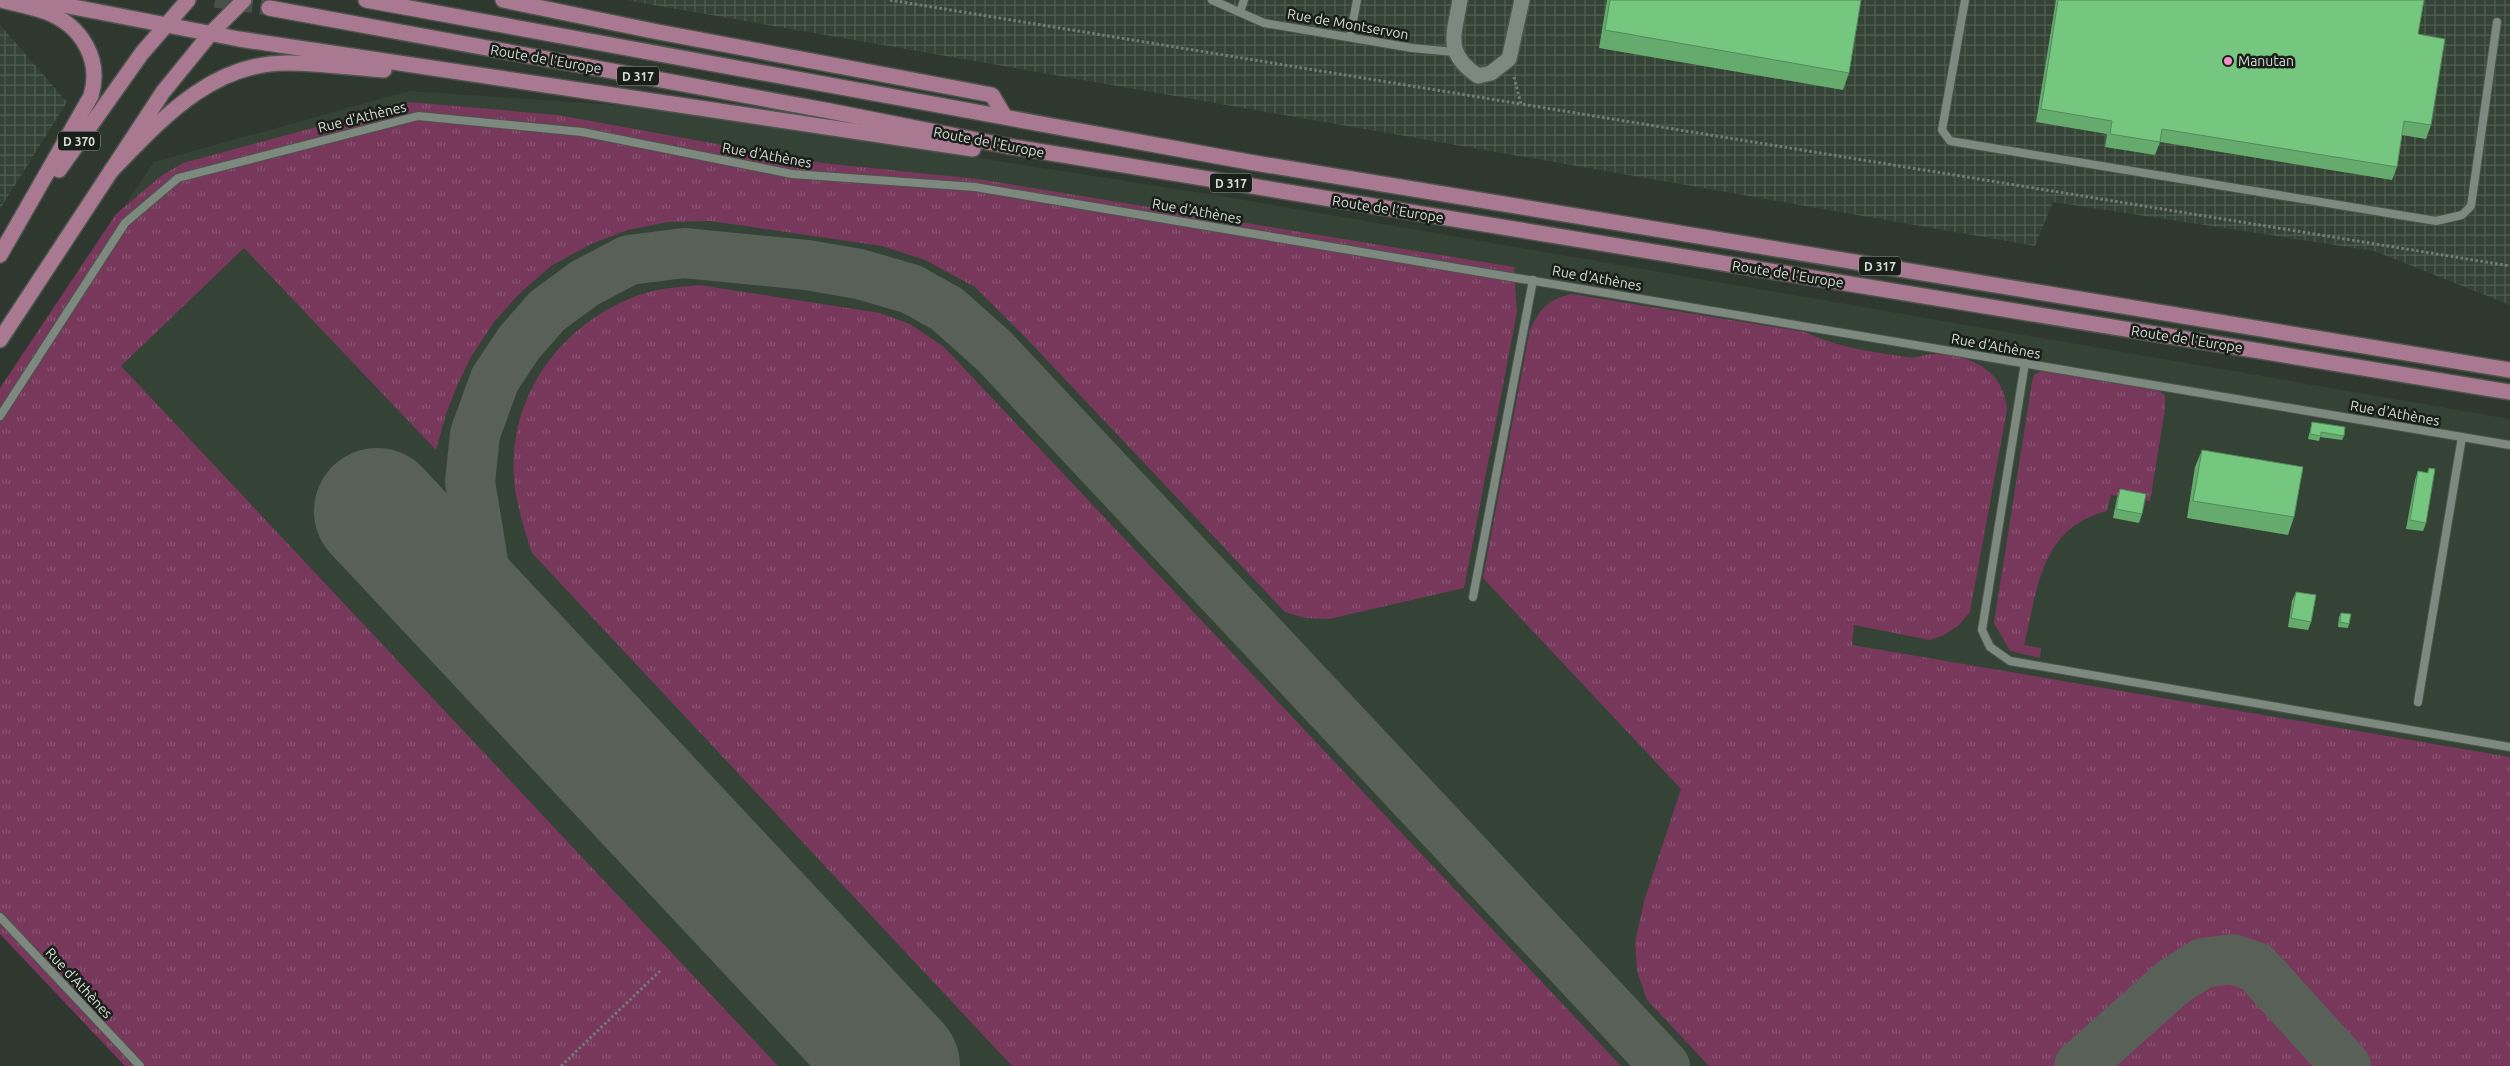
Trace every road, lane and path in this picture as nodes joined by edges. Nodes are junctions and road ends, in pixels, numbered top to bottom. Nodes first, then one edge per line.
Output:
1 (1, 0) edge
2 (37, 0) edge
3 (188, 0) edge
4 (244, 0) edge
5 (366, 0) edge
6 (503, 0) edge
7 (524, 0) edge
8 (890, 0) edge
9 (1212, 0) edge
10 (1244, 0) edge
11 (1356, 0) edge
12 (1460, 0) edge
13 (1522, 0) edge
14 (1965, 0) edge
15 (269, 8) tunnel mouth
16 (560, 11) junction
17 (1240, 12) junction
18 (2497, 22) dead end
19 (165, 24) junction
20 (211, 33) junction
21 (1350, 37) junction
22 (1454, 52) junction
23 (1509, 59) junction
24 (498, 79) junction
25 (1521, 104) junction
26 (1005, 117) junction
27 (1007, 146) junction
28 (111, 171) junction
29 (0, 256) edge
30 (0, 262) edge
31 (2510, 266) edge
32 (1532, 280) junction
33 (0, 340) edge
34 (2025, 363) junction
35 (2510, 370) edge
36 (2510, 392) edge
37 (0, 416) edge
38 (2462, 437) junction
39 (2510, 445) edge
40 (1473, 597) dead end
41 (2418, 702) dead end
42 (2510, 747) edge
43 (0, 917) edge
44 (660, 971) dead end
45 (140, 1066) edge
46 (561, 1066) edge

1 - 29 main road
2 - 19 main road
3 - 19 main road, D 370
4 - 20 main road, D 370
5 - 26 main road, Route de l'Europe / D 317
6 - 16 main road
7 - 16 main road
8 - 25 path
9 - 17 lane, Rue de Montservon
10 - 17 lane
11 - 21 lane
12 - 22 street
13 - 23 street
14 - 18 lane
15 - 27 main road, Route de l'Europe / D 317
16 - 26 main road
17 - 21 lane, Rue de Montservon
19 - 20 main road
19 - 30 main road, D 370
20 - 24 main road
20 - 28 main road, D 370
21 - 22 lane, Rue de Montservon
22 - 23 street
23 - 25 path
24 - 27 main road
24 - 28 main road
25 - 31 path
26 - 35 main road, Route de l'Europe / D 317
27 - 36 main road, Route de l'Europe / D 317
28 - 33 main road, D 370
32 - 34 lane, Rue d'Athènes
32 - 37 lane, Rue d'Athènes
32 - 40 lane
34 - 38 lane, Rue d'Athènes
34 - 42 lane
38 - 39 lane, Rue d'Athènes
38 - 41 lane
43 - 45 lane, Rue d'Athènes
44 - 46 path

